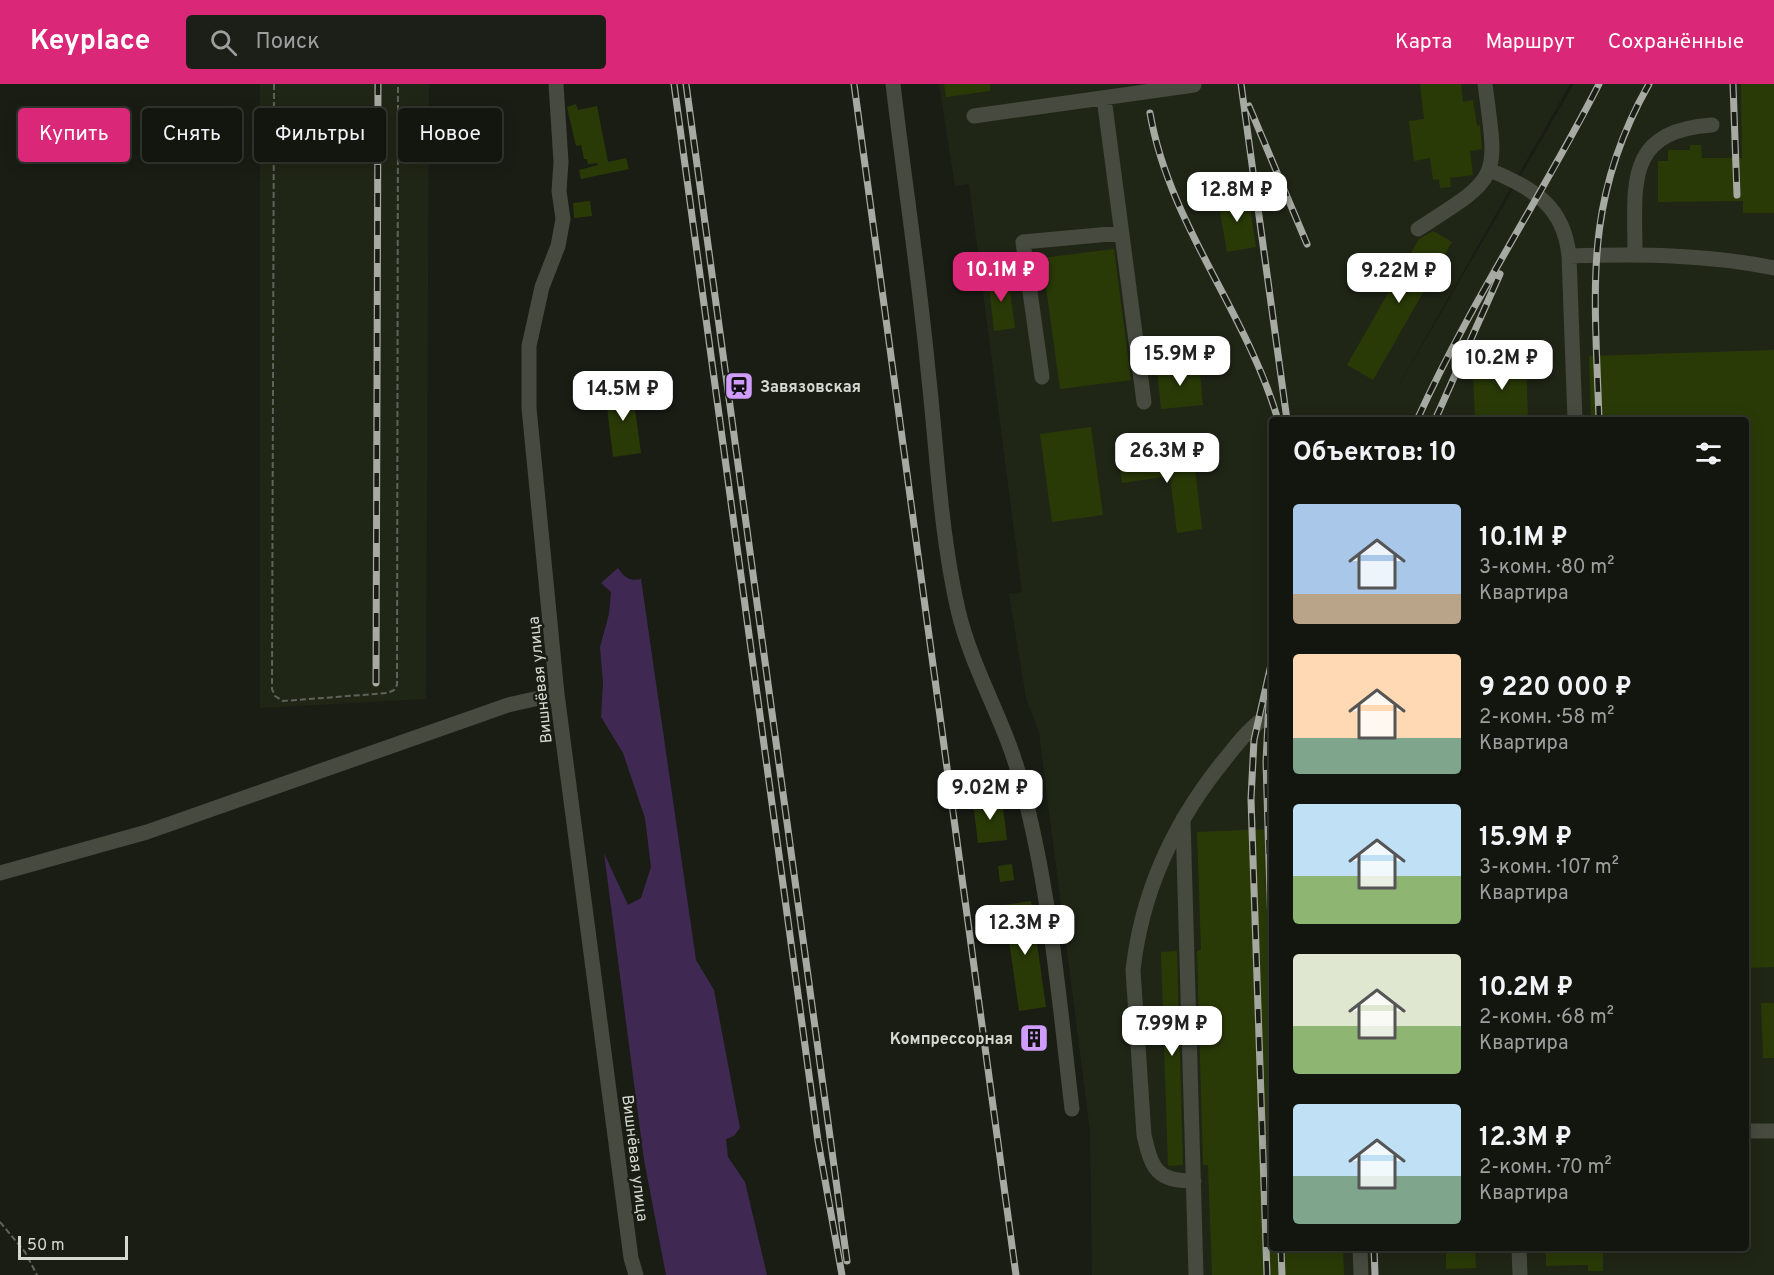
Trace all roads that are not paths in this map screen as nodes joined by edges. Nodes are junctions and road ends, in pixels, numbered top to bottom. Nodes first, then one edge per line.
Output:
1 (556, 84) edge
2 (892, 84) edge
3 (1194, 84) edge
4 (1485, 84) edge
5 (1104, 98) junction
6 (974, 116) dead end
7 (1712, 125) dead end
8 (1490, 171) junction
9 (1418, 229) dead end
10 (1121, 233) junction
11 (1635, 254) junction
12 (1569, 256) junction
13 (1774, 268) edge
14 (1041, 377) dead end
15 (1144, 402) dead end
16 (1575, 417) edge
17 (558, 694) junction
18 (1269, 715) edge
19 (1183, 818) junction
20 (0, 873) edge
21 (1072, 1109) dead end
22 (1749, 1131) edge
23 (1774, 1131) edge
24 (1194, 1180) junction
25 (1360, 1251) edge
26 (1519, 1251) edge
27 (636, 1275) edge
28 (1196, 1275) edge
29 (1361, 1275) edge
30 (1520, 1275) edge

1 - 17 street, Вишнёвая улица
2 - 21 street
3 - 5 street
4 - 8 street
5 - 6 street
5 - 10 street
7 - 11 street
8 - 9 street
8 - 12 street
10 - 14 street
10 - 15 street
11 - 12 street
11 - 13 street
12 - 16 street
17 - 20 street
17 - 27 street, Вишнёвая улица
18 - 19 street
19 - 24 street
19 - 24 street
22 - 23 street
24 - 28 street
25 - 29 street
26 - 30 street

